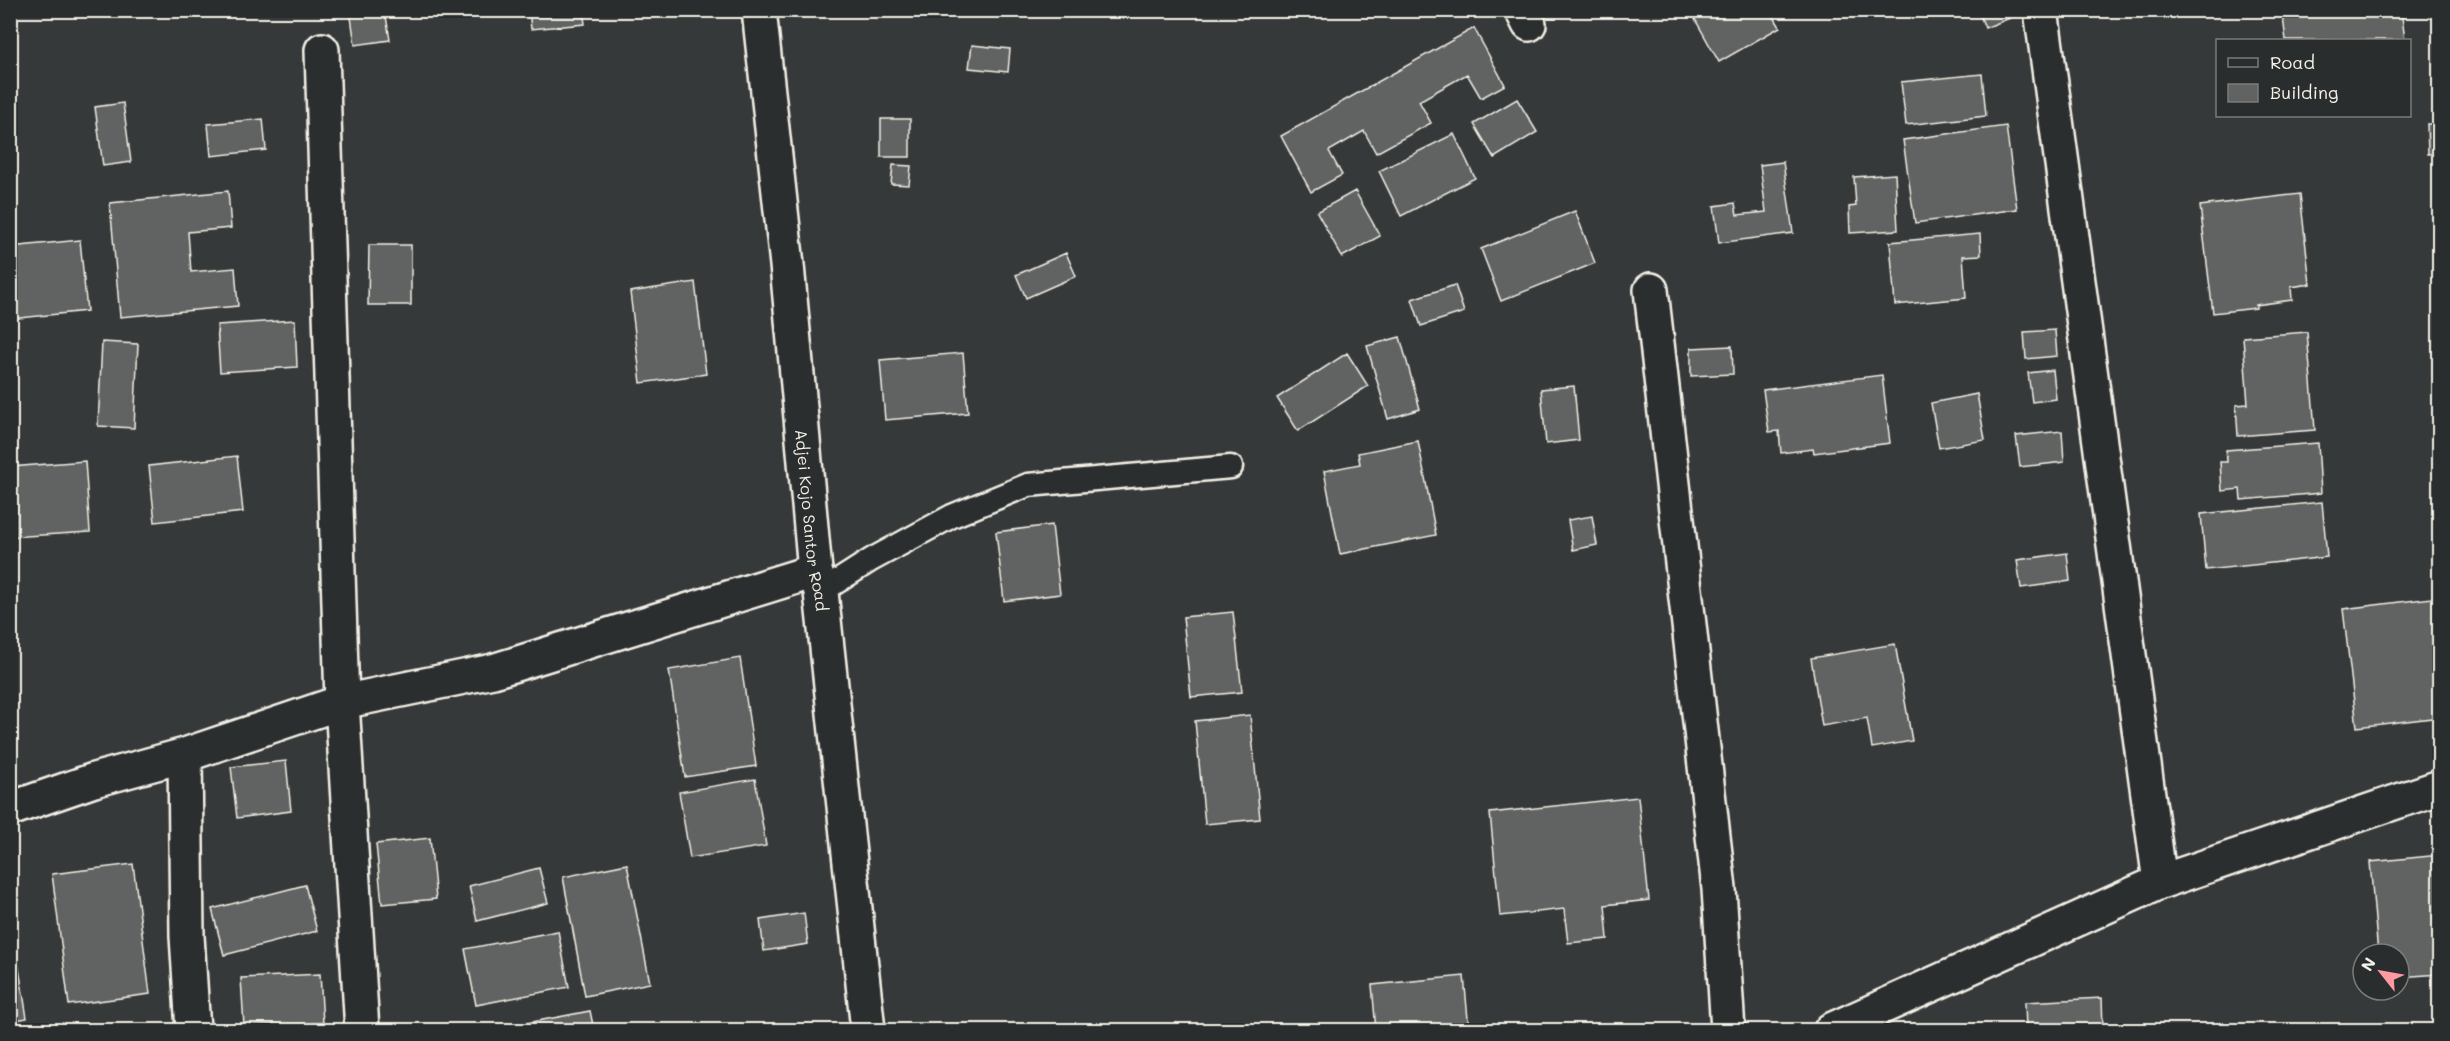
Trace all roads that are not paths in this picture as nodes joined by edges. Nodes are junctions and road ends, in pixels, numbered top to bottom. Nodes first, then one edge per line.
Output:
1 (759, 10) edge
2 (2041, 10) edge
3 (322, 50) dead end
4 (1651, 290) dead end
5 (1231, 467) dead end
6 (818, 581) junction
7 (342, 702) junction
8 (185, 755) junction
9 (2439, 787) edge
10 (10, 809) edge
11 (2160, 882) junction
12 (194, 1030) edge
13 (362, 1030) edge
14 (868, 1030) edge
15 (1728, 1030) edge
16 (1831, 1030) edge

1 - 6 street, Adjei Kojo Santor Road
2 - 11 street
3 - 7 street
4 - 15 street
5 - 6 lane
6 - 7 street
6 - 14 street, Adjei Kojo Santor Road
7 - 8 street
7 - 13 street
8 - 10 street
8 - 12 street
9 - 11 street
11 - 16 street

